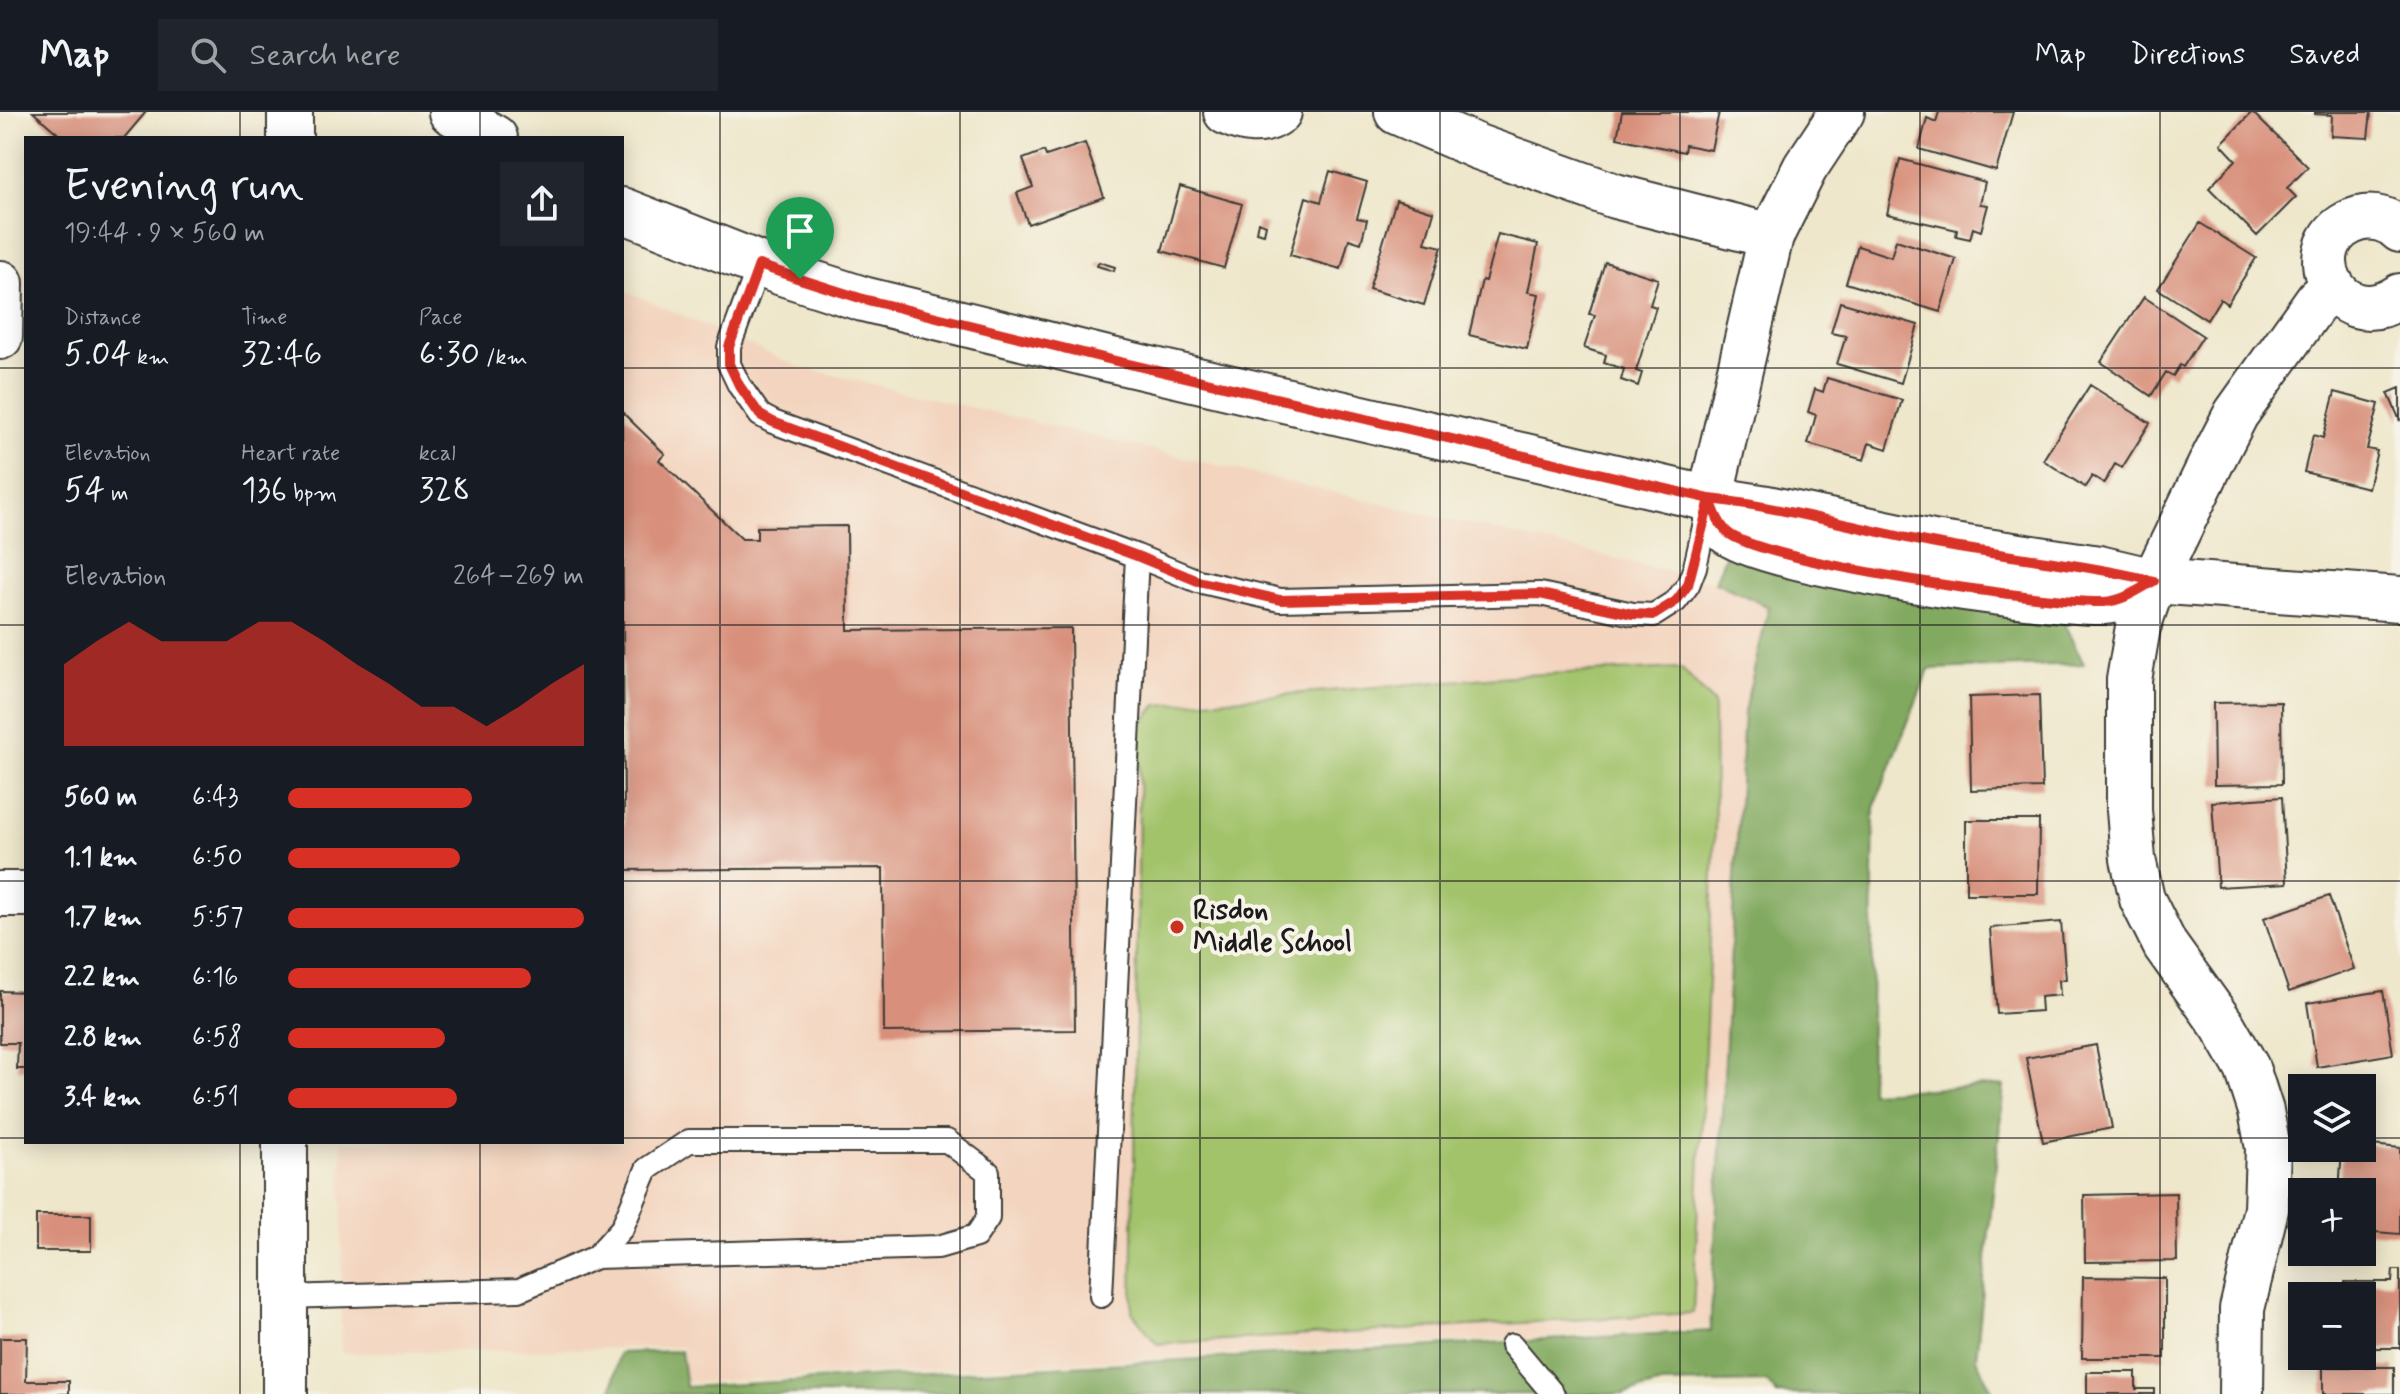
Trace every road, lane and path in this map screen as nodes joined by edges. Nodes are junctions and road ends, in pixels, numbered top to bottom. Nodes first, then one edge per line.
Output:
1 (290, 112) edge
2 (451, 112) edge
3 (1226, 112) edge
4 (1279, 112) edge
5 (1397, 112) edge
6 (1842, 112) edge
7 (290, 136) edge
8 (492, 136) edge
9 (624, 211) edge
10 (2400, 230) edge
11 (1771, 236) junction
12 (759, 265) junction
13 (1, 283) edge
14 (2333, 289) junction
15 (2400, 296) edge
16 (0, 337) edge
17 (1710, 499) junction
18 (1137, 556) junction
19 (2154, 581) junction
20 (2400, 599) edge
21 (0, 894) edge
22 (24, 894) edge
23 (285, 1144) edge
24 (596, 1257) junction
25 (1101, 1296) dead end
26 (285, 1297) junction
27 (1512, 1345) dead end
28 (285, 1394) edge
29 (1553, 1394) edge
30 (2241, 1394) edge

1 - 7 street
2 - 8 street
3 - 4 street
5 - 11 street
6 - 11 street
9 - 12 street
10 - 14 street
11 - 17 street
12 - 17 street
12 - 18 lane
13 - 16 street
14 - 15 street
14 - 19 street
17 - 18 lane
17 - 19 street
18 - 25 lane
19 - 20 street
19 - 30 street
21 - 22 street
23 - 26 street
24 - 24 lane
24 - 26 lane
26 - 28 street
27 - 29 lane

